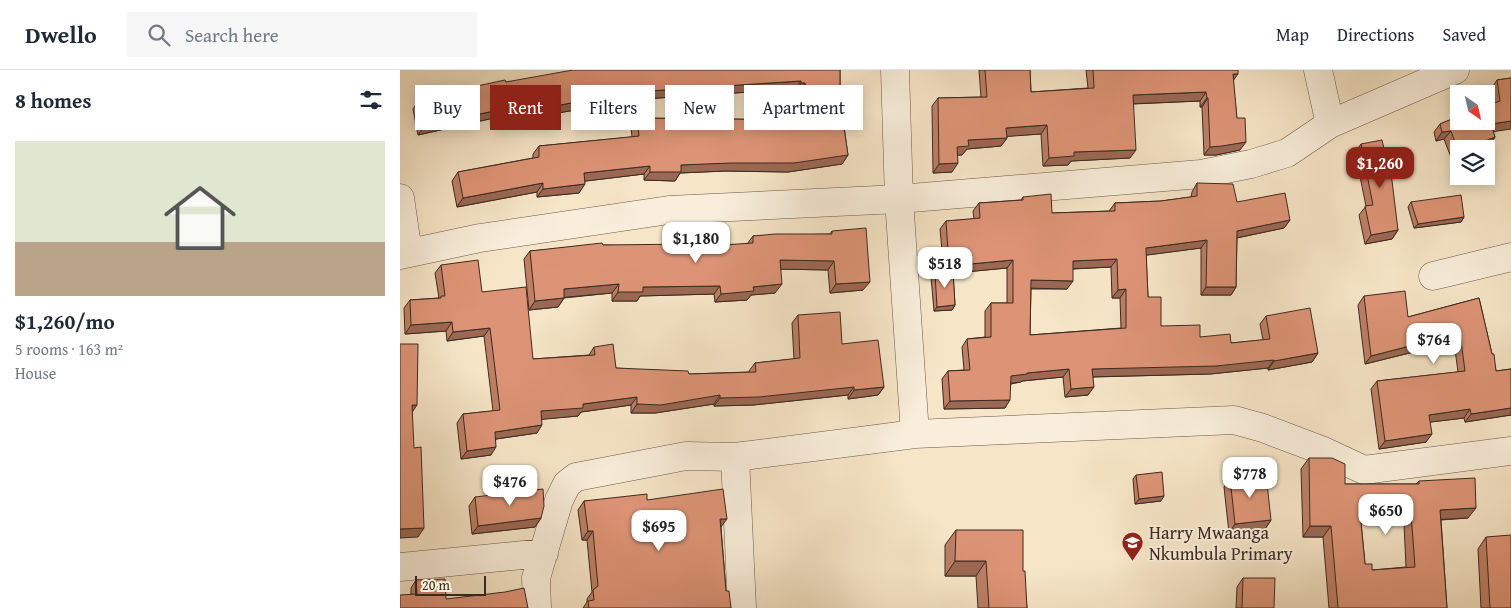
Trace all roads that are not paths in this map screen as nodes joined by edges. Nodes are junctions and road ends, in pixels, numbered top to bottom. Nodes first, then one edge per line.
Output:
1 (895, 70) edge
2 (1318, 70) edge
3 (1455, 70) edge
4 (1330, 124) junction
5 (400, 198) edge
6 (899, 199) junction
7 (404, 254) edge
8 (1511, 257) edge
9 (1433, 276) dead end
10 (915, 434) junction
11 (1511, 451) edge
12 (735, 456) junction
13 (544, 553) junction
14 (400, 567) edge
15 (537, 608) edge
16 (742, 608) edge

1 - 6 street
2 - 4 street
3 - 4 street
4 - 6 street
5 - 7 street
6 - 7 street
6 - 10 street
8 - 9 street
10 - 11 street
10 - 12 street
12 - 13 street
12 - 16 street
13 - 14 street
13 - 15 street

